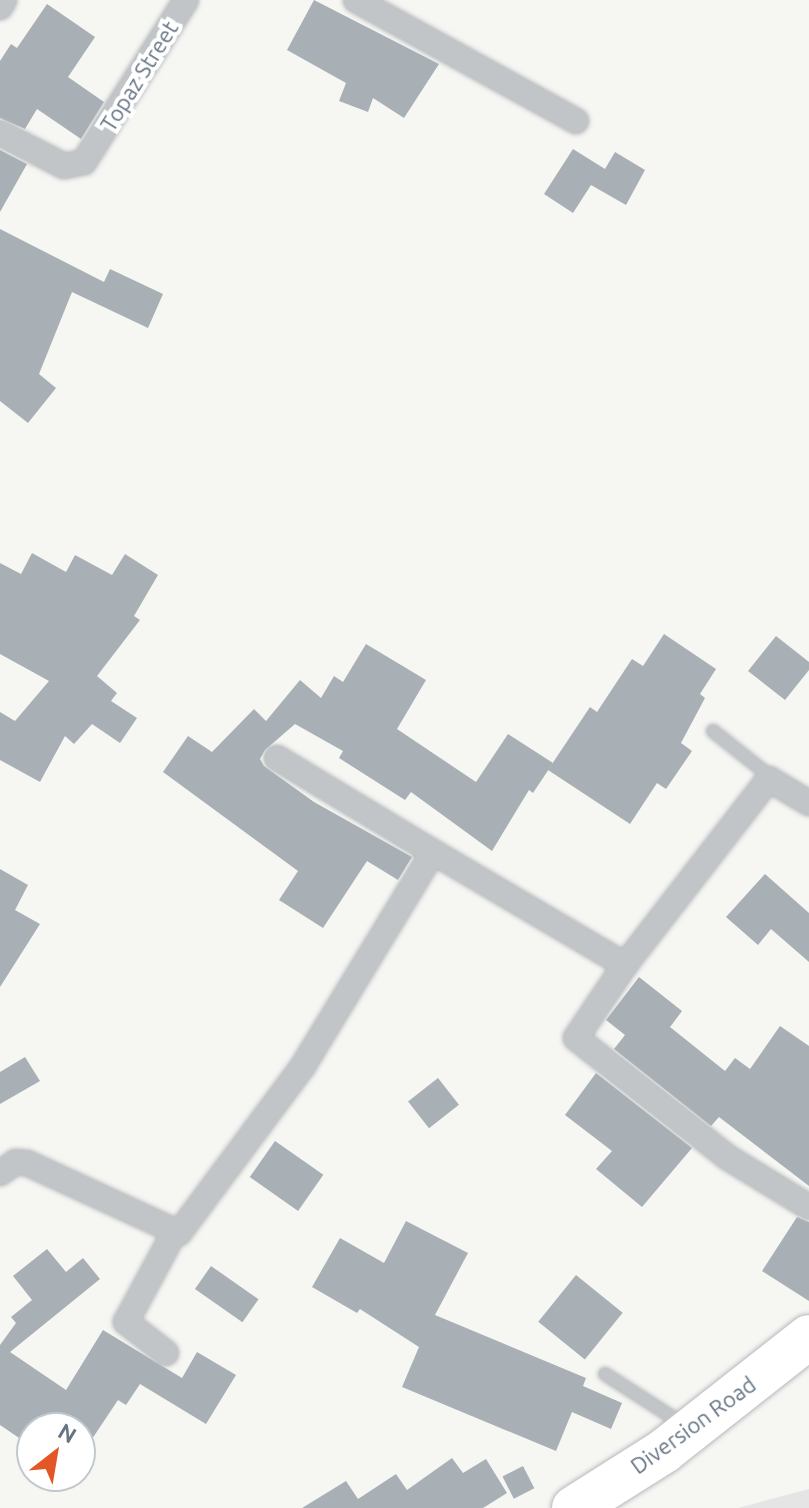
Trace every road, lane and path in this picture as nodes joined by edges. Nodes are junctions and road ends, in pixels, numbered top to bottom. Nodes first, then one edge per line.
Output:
1 (4, 0) edge
2 (186, 0) edge
3 (356, 0) edge
4 (0, 7) edge
5 (576, 121) dead end
6 (0, 133) edge
7 (713, 731) dead end
8 (277, 758) dead end
9 (772, 778) junction
10 (809, 803) edge
11 (433, 852) junction
12 (625, 965) junction
13 (8, 1168) edge
14 (809, 1207) edge
15 (174, 1233) junction
16 (809, 1337) edge
17 (166, 1353) dead end
18 (605, 1374) dead end
19 (692, 1430) junction
20 (582, 1506) edge

1 - 4 street
2 - 6 street, Topaz Street
3 - 5 street
7 - 9 lane
8 - 11 street
9 - 10 street
9 - 12 street
11 - 12 street
11 - 15 street
12 - 14 street
13 - 15 street
15 - 17 street
16 - 19 highway, Diversion Road
18 - 19 lane
19 - 20 highway, Diversion Road

